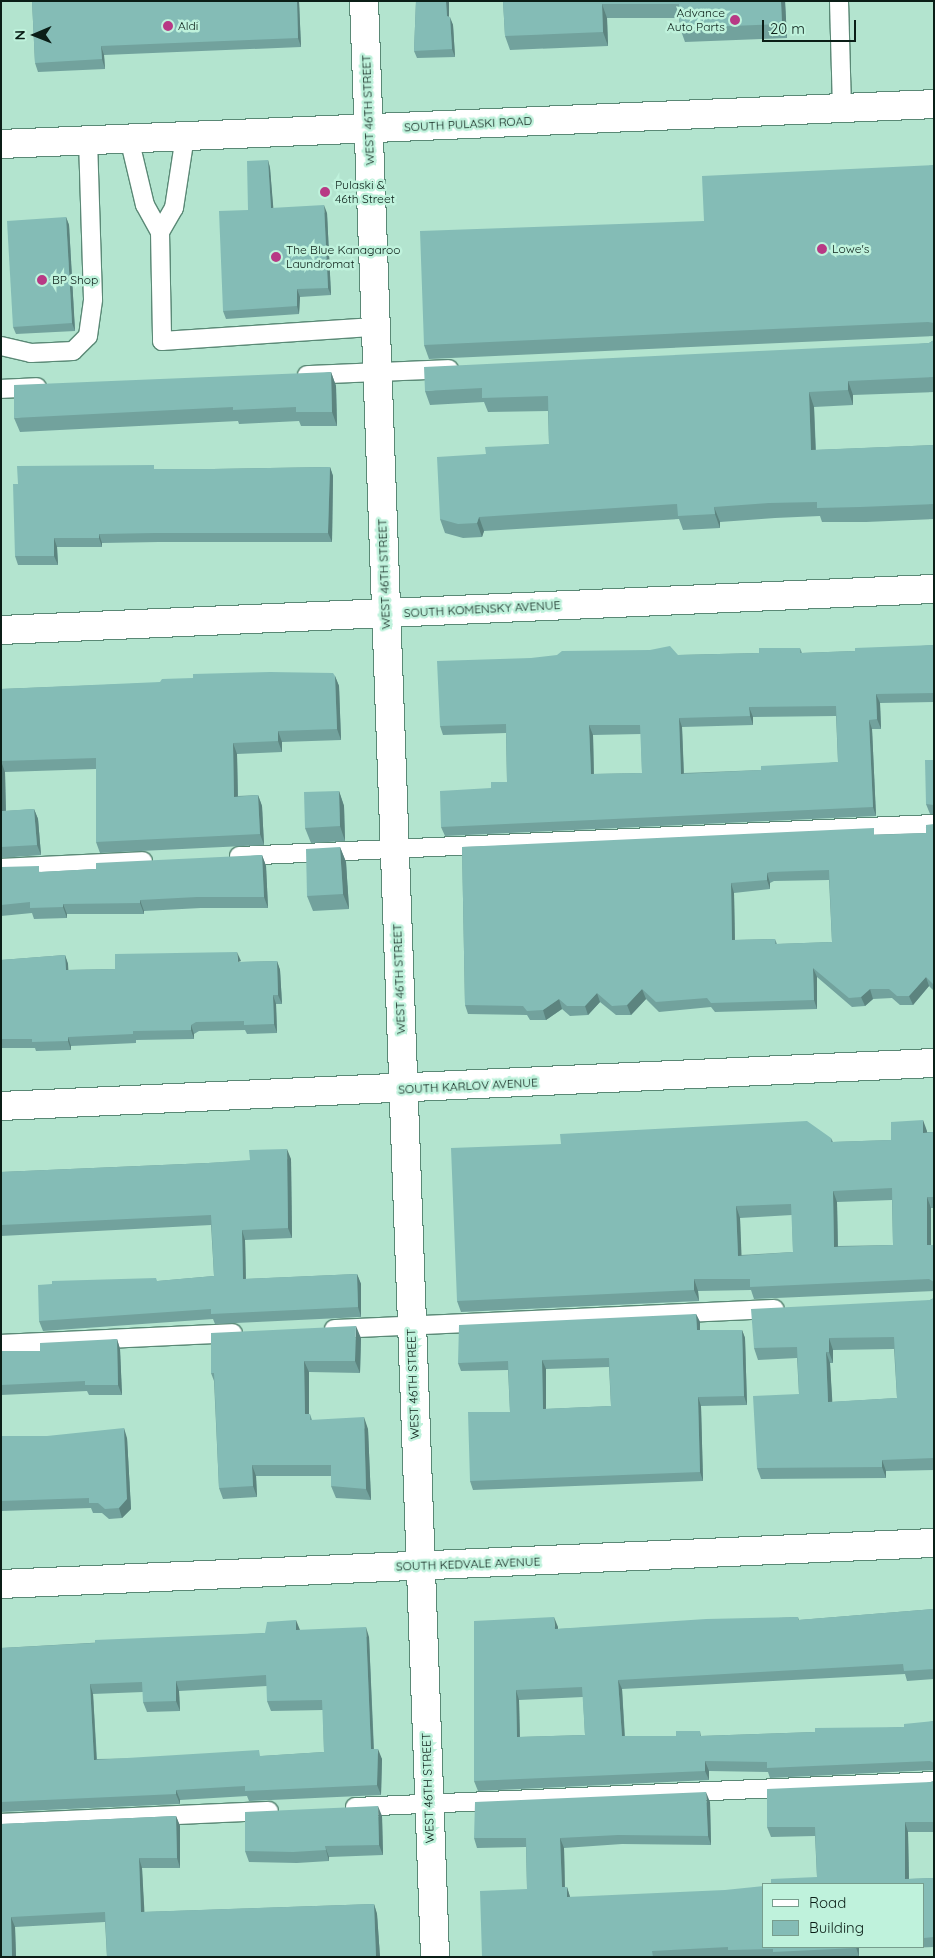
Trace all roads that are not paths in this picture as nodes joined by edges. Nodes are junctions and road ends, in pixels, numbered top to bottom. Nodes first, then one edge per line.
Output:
1 (364, 1) edge
2 (839, 1) edge
3 (934, 104) edge
4 (842, 108) junction
5 (368, 129) junction
6 (185, 136) junction
7 (128, 138) junction
8 (88, 140) junction
9 (1, 144) edge
10 (160, 232) junction
11 (375, 327) junction
12 (1, 346) edge
13 (468, 368) edge
14 (377, 372) junction
15 (288, 376) edge
16 (51, 386) edge
17 (1, 389) edge
18 (934, 589) edge
19 (386, 613) junction
20 (1, 630) edge
21 (934, 824) edge
22 (394, 849) junction
23 (217, 858) edge
24 (158, 860) edge
25 (1, 868) edge
26 (934, 1063) edge
27 (403, 1089) junction
28 (1, 1106) edge
29 (796, 1308) edge
30 (411, 1325) junction
31 (321, 1329) edge
32 (251, 1332) edge
33 (1, 1344) edge
34 (934, 1544) edge
35 (420, 1566) junction
36 (1, 1584) edge
37 (934, 1782) edge
38 (428, 1804) junction
39 (338, 1808) edge
40 (288, 1810) edge
41 (1, 1823) edge
42 (435, 1957) edge

1 - 5 street, WEST 46TH STREET
2 - 4 lane
3 - 4 street, SOUTH PULASKI ROAD
4 - 5 street, SOUTH PULASKI ROAD
5 - 6 street, SOUTH PULASKI ROAD
5 - 11 street, WEST 46TH STREET
6 - 7 street, SOUTH PULASKI ROAD
6 - 10 lane
7 - 8 street, SOUTH PULASKI ROAD
7 - 10 lane
8 - 9 street, SOUTH PULASKI ROAD
8 - 12 lane
10 - 11 lane
11 - 14 street, WEST 46TH STREET
13 - 14 lane
14 - 15 lane
14 - 19 street, WEST 46TH STREET
16 - 17 lane
18 - 19 street, SOUTH KOMENSKY AVENUE
19 - 20 street, SOUTH KOMENSKY AVENUE
19 - 22 street, WEST 46TH STREET
21 - 22 lane
22 - 23 lane
22 - 27 street, WEST 46TH STREET
24 - 25 lane
26 - 27 street, SOUTH KARLOV AVENUE
27 - 28 street, SOUTH KARLOV AVENUE
27 - 30 street, WEST 46TH STREET
29 - 30 lane
30 - 31 lane
30 - 35 street, WEST 46TH STREET
32 - 33 lane
34 - 35 street, SOUTH KEDVALE AVENUE
35 - 36 street, SOUTH KEDVALE AVENUE
35 - 38 street, WEST 46TH STREET
37 - 38 lane
38 - 39 lane
38 - 42 street, WEST 46TH STREET
40 - 41 lane

